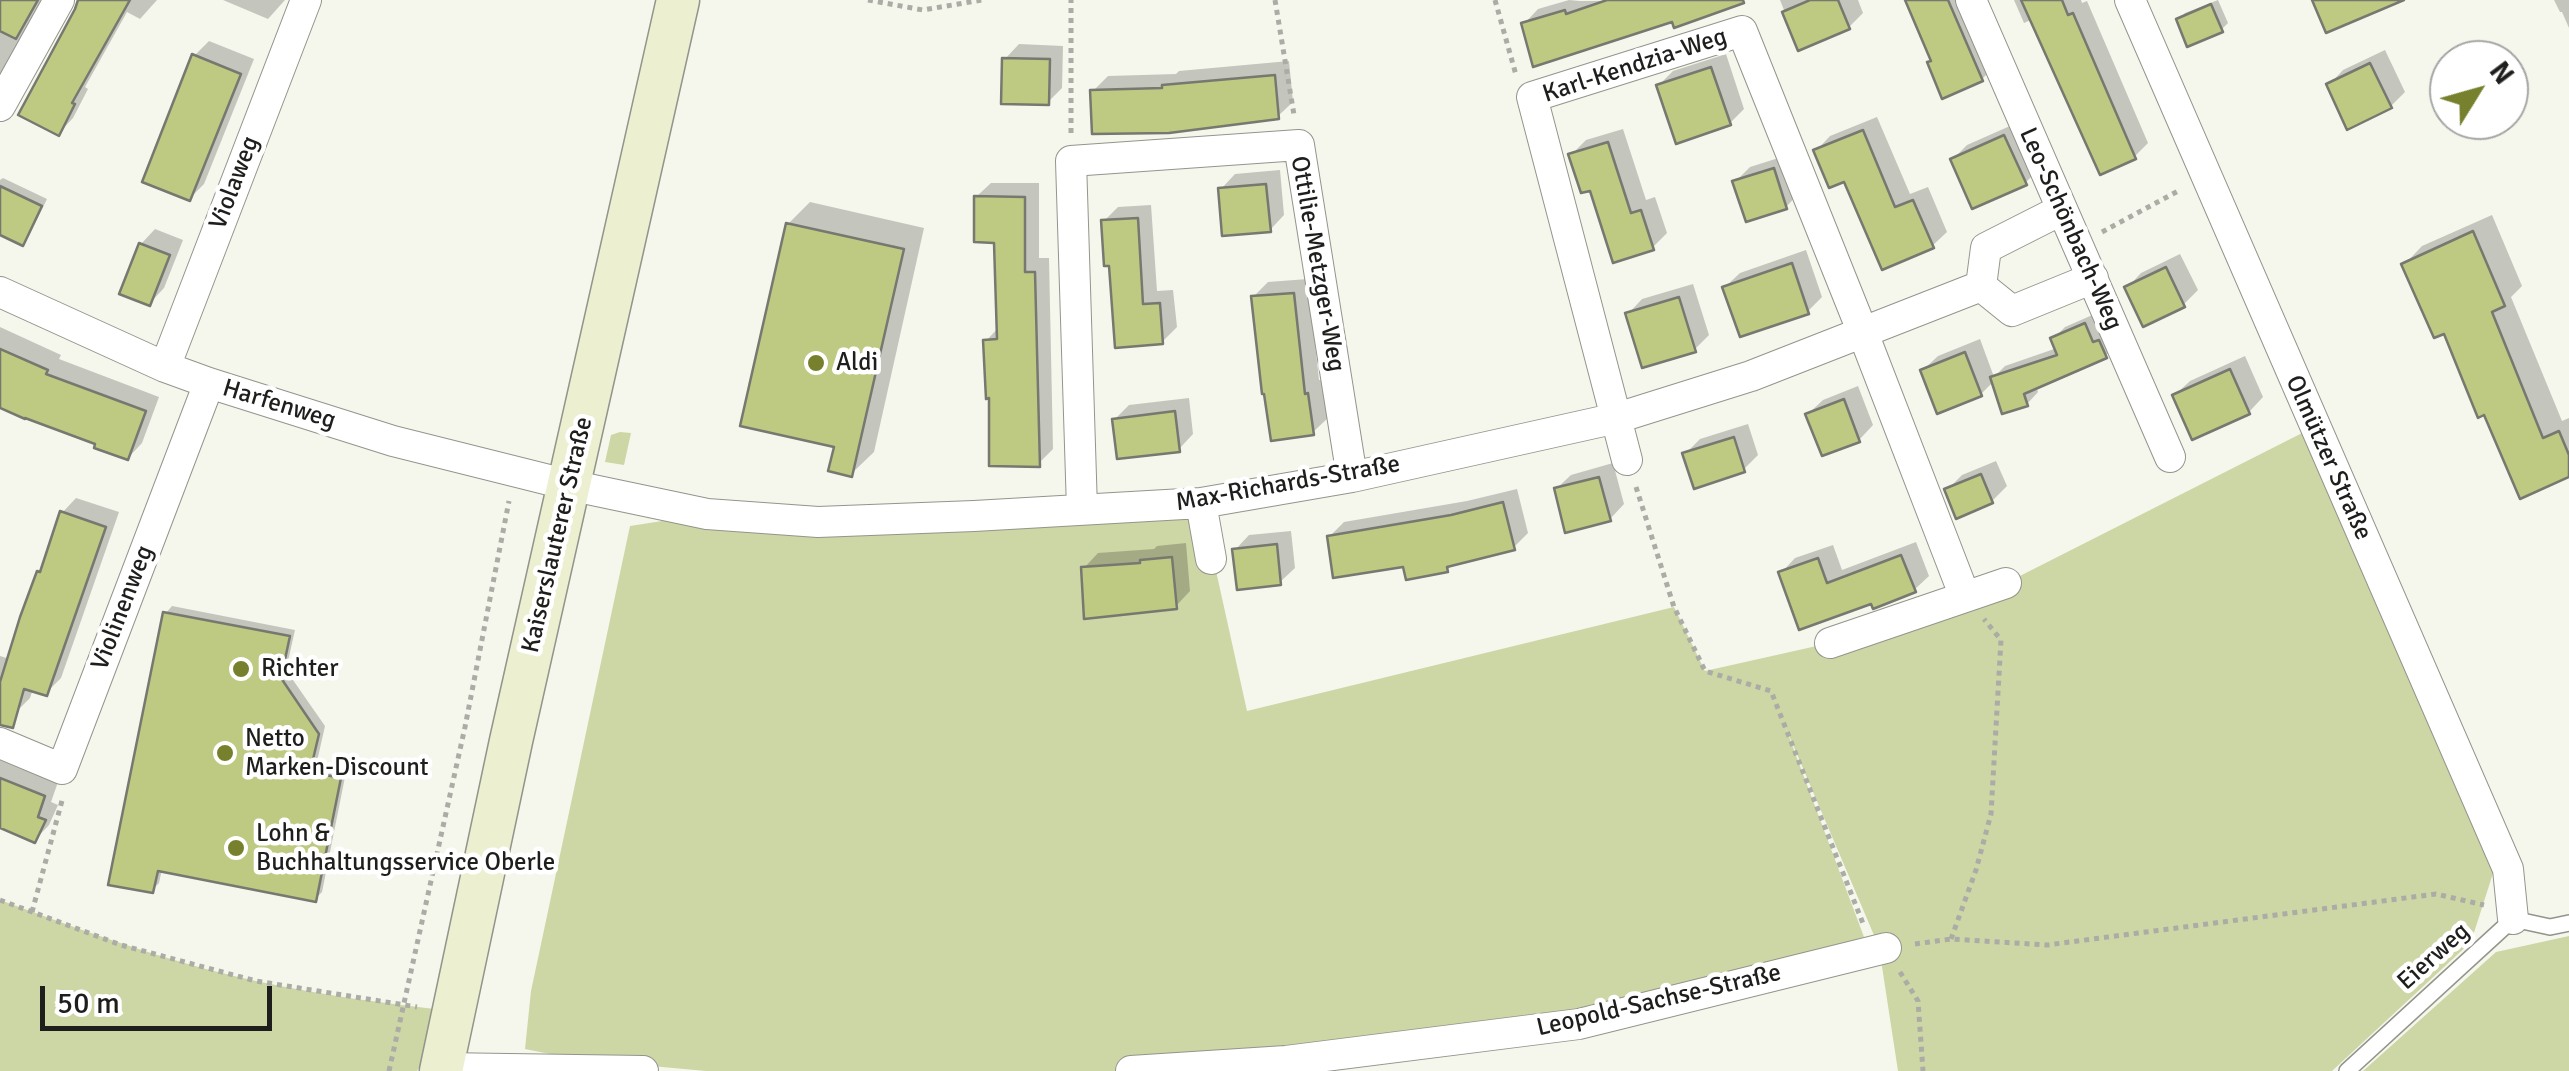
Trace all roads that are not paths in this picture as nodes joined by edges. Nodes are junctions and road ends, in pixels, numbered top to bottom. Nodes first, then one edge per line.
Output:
1 (59, 0) edge
2 (306, 0) edge
3 (678, 0) edge
4 (1971, 0) edge
5 (2130, 0) edge
6 (0, 106) edge
7 (2061, 210) junction
8 (2093, 278) junction
9 (1982, 286) junction
10 (0, 292) edge
11 (1863, 333) junction
12 (164, 367) junction
13 (208, 384) junction
14 (1617, 418) junction
15 (2170, 457) dead end
16 (1627, 460) road end
17 (1352, 477) junction
18 (569, 486) junction
19 (1202, 503) junction
20 (1082, 510) junction
21 (1211, 559) dead end
22 (2006, 583) dead end
23 (1965, 597) junction
24 (1830, 643) dead end
25 (0, 743) edge
26 (2513, 919) junction
27 (2569, 923) edge
28 (1886, 948) road end
29 (441, 1069) edge
30 (643, 1071) edge
31 (1131, 1071) edge
32 (2347, 1071) edge

1 - 6 street
2 - 12 street, Violaweg
3 - 18 street, Kaiserslauterer Straße
4 - 7 street, Leo-Schönbach-Weg
5 - 26 street, Olmützer Straße
7 - 8 street, Leo-Schönbach-Weg
7 - 9 street
8 - 9 street
8 - 15 street, Leo-Schönbach-Weg
9 - 11 street, Max-Richards-Straße
10 - 12 street, Harfenweg
11 - 14 street, Max-Richards-Straße
11 - 14 street, Karl-Kendzia-Weg
11 - 23 street
12 - 13 street, Harfenweg
13 - 18 street, Harfenweg
13 - 25 street, Violinenweg
14 - 16 street, Karl-Kendzia-Weg
14 - 17 street, Max-Richards-Straße
17 - 19 street, Max-Richards-Straße
17 - 20 street, Ottilie-Metzger-Weg
18 - 20 street, Max-Richards-Straße
18 - 29 street, Kaiserslauterer Straße
19 - 20 street, Max-Richards-Straße
19 - 21 street
22 - 23 street
23 - 24 street
26 - 27 lane
26 - 32 lane, Eierweg
28 - 31 street, Leopold-Sachse-Straße
29 - 30 street

